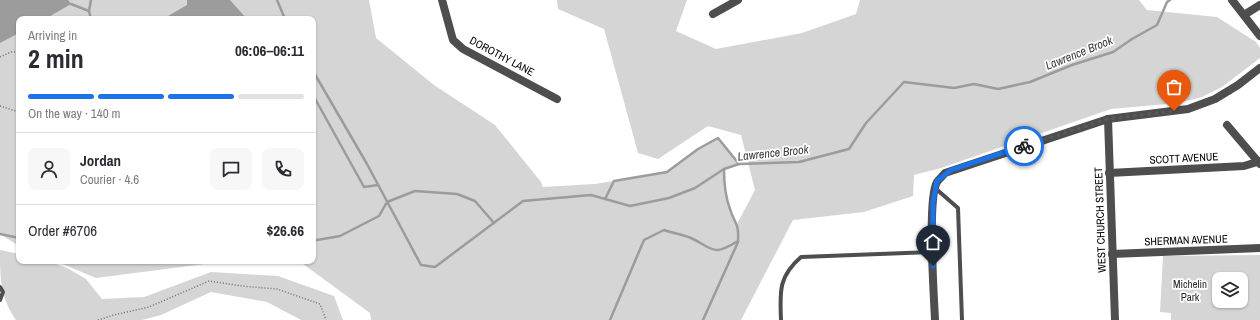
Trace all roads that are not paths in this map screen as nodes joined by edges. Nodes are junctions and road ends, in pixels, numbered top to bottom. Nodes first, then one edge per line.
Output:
1 (442, 0) edge
2 (738, 0) edge
3 (1232, 0) edge
4 (1260, 4) edge
5 (713, 14) dead end
6 (1244, 15) junction
7 (1260, 36) edge
8 (1260, 68) edge
9 (557, 99) dead end
10 (1108, 119) junction
11 (1227, 125) dead end
12 (1259, 162) edge
13 (1109, 173) junction
14 (934, 188) junction
15 (1260, 248) edge
16 (932, 252) junction
17 (1112, 254) junction
18 (0, 287) edge
19 (0, 300) edge
20 (781, 320) edge
21 (935, 320) edge
22 (962, 320) edge
23 (1115, 320) edge

1 - 9 street, DOROTHY LANE
2 - 5 street
3 - 6 street
4 - 6 street
6 - 7 street
8 - 10 street
10 - 13 street, WEST CHURCH STREET
10 - 14 street
11 - 12 street
12 - 13 street, SCOTT AVENUE
13 - 17 street, WEST CHURCH STREET
14 - 16 street
14 - 22 lane
15 - 17 street, SHERMAN AVENUE
16 - 20 lane
16 - 21 street
17 - 23 street, WEST CHURCH STREET
18 - 19 lane

